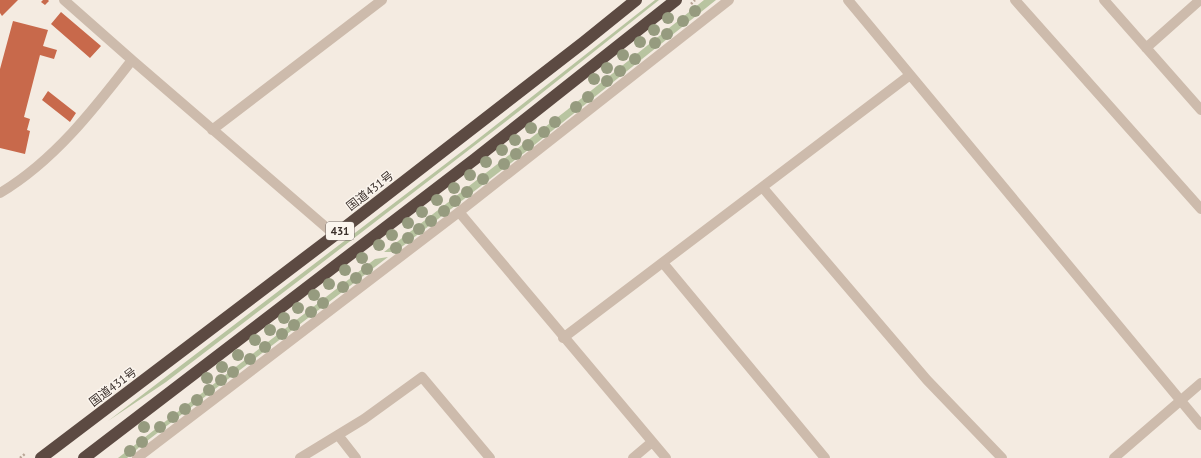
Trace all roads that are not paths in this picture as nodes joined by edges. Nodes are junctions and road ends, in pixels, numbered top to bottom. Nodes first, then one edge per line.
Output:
1 (64, 0) edge
2 (382, 0) edge
3 (636, 0) edge
4 (676, 0) edge
5 (729, 0) edge
6 (848, 0) edge
7 (1015, 0) edge
8 (1104, 0) edge
9 (1200, 0) edge
10 (1146, 48) junction
11 (132, 60) junction
12 (910, 76) junction
13 (1201, 110) edge
14 (212, 130) junction
15 (763, 188) junction
16 (0, 193) edge
17 (1201, 209) edge
18 (459, 212) junction
19 (335, 235) junction
20 (663, 263) junction
21 (564, 338) junction
22 (1201, 383) edge
23 (1180, 400) junction
24 (1201, 425) edge
25 (338, 435) junction
26 (652, 442) junction
27 (41, 458) edge
28 (84, 458) edge
29 (137, 458) edge
30 (300, 458) edge
31 (356, 458) edge
32 (490, 458) edge
33 (633, 458) edge
34 (666, 458) edge
35 (825, 458) edge
36 (1002, 458) edge
37 (1114, 458) edge

1 - 11 street
2 - 14 street
3 - 19 highway, 国道431号 / 431
4 - 28 highway, 431
5 - 18 street
6 - 12 street
7 - 17 street
8 - 10 street
9 - 10 street
10 - 13 street
11 - 14 street
11 - 16 street
12 - 15 street
12 - 23 street
14 - 19 street
15 - 20 street
15 - 36 street
18 - 21 street
18 - 29 street
19 - 27 highway, 国道431号 / 431
20 - 21 street
20 - 35 street
21 - 26 street
22 - 23 street
23 - 24 street
23 - 37 street
25 - 30 street
25 - 31 street
25 - 32 street
26 - 33 street
26 - 34 street

